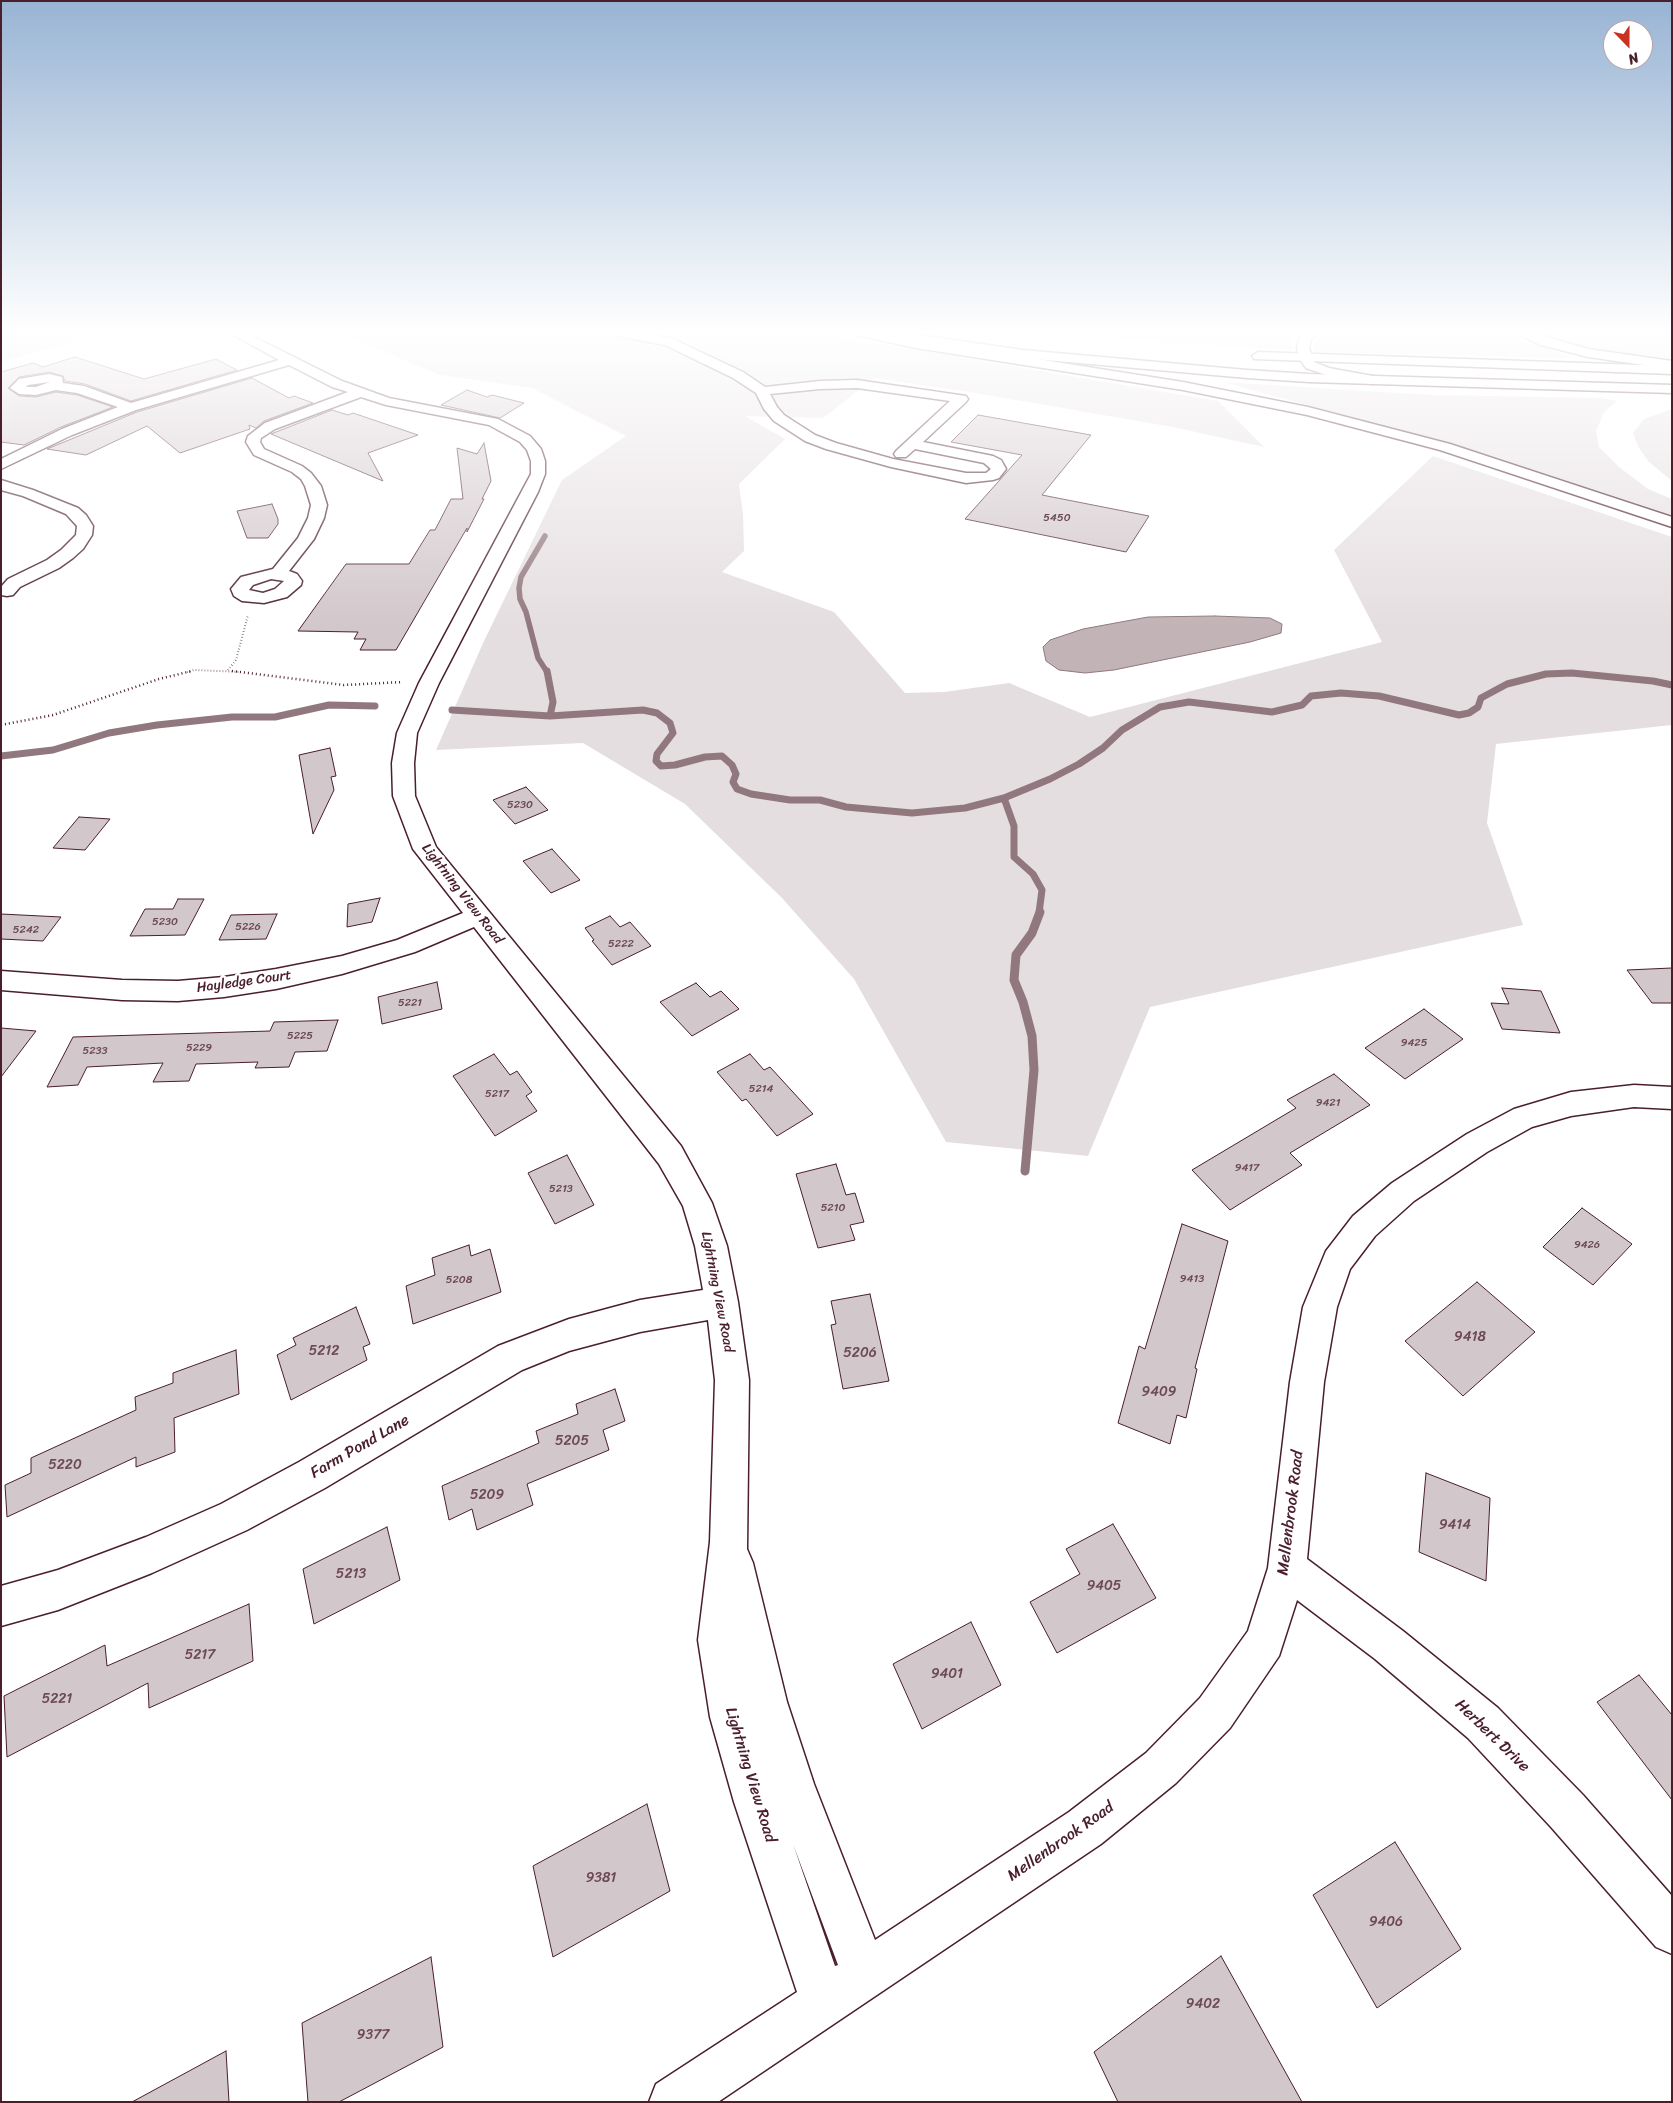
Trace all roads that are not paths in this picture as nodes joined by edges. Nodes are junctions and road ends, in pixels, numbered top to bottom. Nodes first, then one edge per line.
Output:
1 (71, 430) edge
2 (264, 430) edge
3 (508, 430) edge
4 (798, 430) edge
5 (926, 430) edge
6 (1381, 430) edge
7 (911, 444) junction
8 (891, 463) junction
9 (1, 465) edge
10 (1, 485) edge
11 (1672, 522) edge
12 (6, 596) edge
13 (255, 599) road end
14 (478, 916) junction
15 (1, 980) edge
16 (1672, 1098) edge
17 (722, 1302) junction
18 (729, 1542) junction
19 (1287, 1568) junction
20 (1, 1606) edge
21 (1672, 1931) edge
22 (865, 1975) junction
23 (824, 2002) junction
24 (674, 2102) edge

1 - 9 main road
2 - 13 main road
3 - 14 main road, Lightning View Road
4 - 8 main road
5 - 7 main road
6 - 11 main road
7 - 8 main road
7 - 8 main road
10 - 12 main road
14 - 15 main road, Hayledge Court
14 - 17 main road, Lightning View Road
16 - 19 main road, Mellenbrook Road
17 - 18 main road, Lightning View Road
17 - 20 main road, Farm Pond Lane
18 - 22 main road, Lightning View Road
18 - 23 main road, Lightning View Road
19 - 21 main road, Herbert Drive
19 - 22 main road, Mellenbrook Road
22 - 23 main road, Mellenbrook Road
23 - 24 main road, Mellenbrook Road

